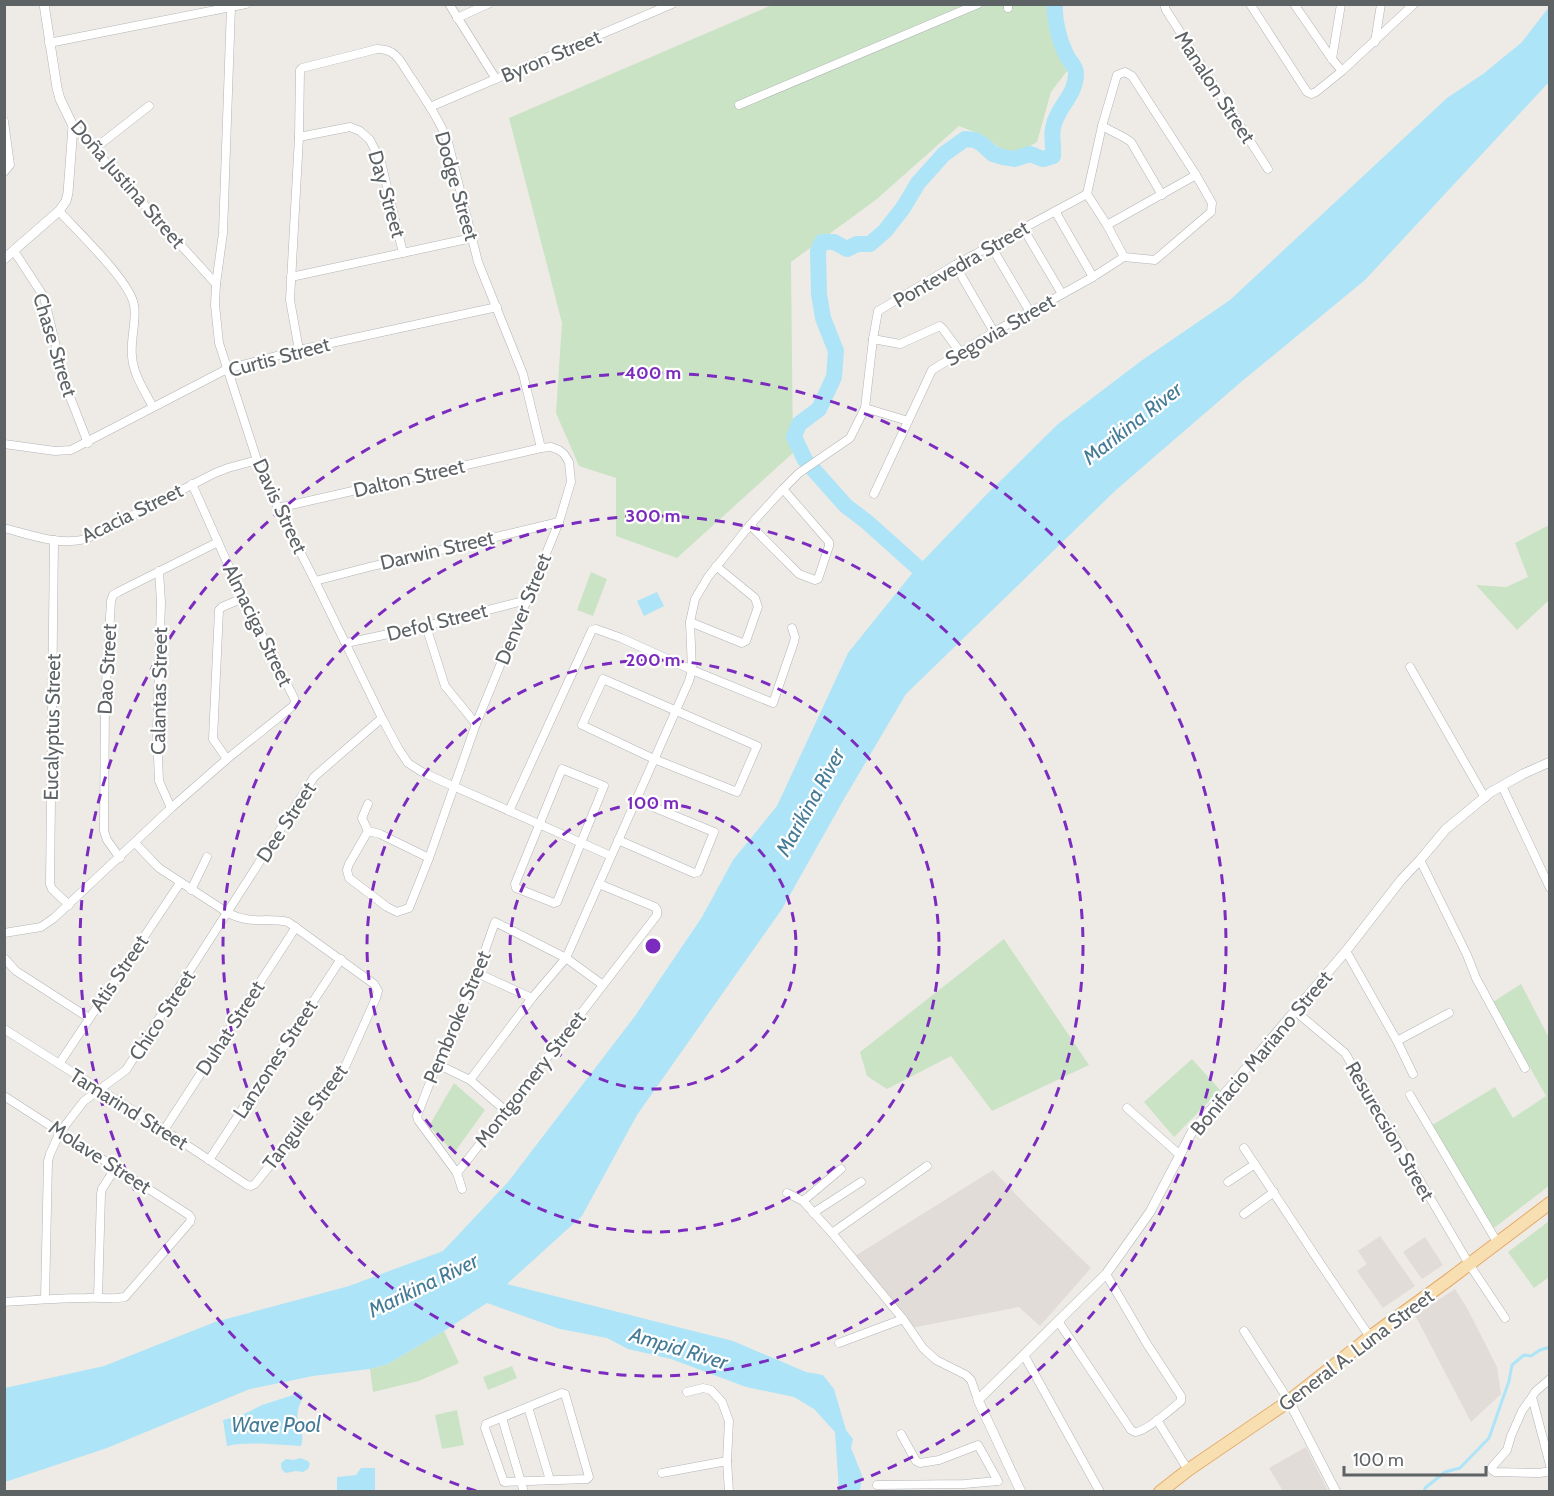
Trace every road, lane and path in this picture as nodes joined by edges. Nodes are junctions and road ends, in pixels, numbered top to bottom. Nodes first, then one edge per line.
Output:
1 (44, 4) edge
2 (246, 4) edge
3 (449, 4) edge
4 (488, 4) edge
5 (672, 4) edge
6 (978, 4) edge
7 (1164, 4) edge
8 (1250, 4) edge
9 (1294, 4) edge
10 (1303, 4) edge
11 (1341, 4) edge
12 (1381, 4) edge
13 (1414, 4) edge
14 (231, 7) junction
15 (1301, 15) junction
16 (457, 18) junction
17 (1375, 42) junction
18 (49, 43) junction
19 (1332, 59) junction
20 (1342, 71) junction
21 (496, 79) junction
22 (739, 105) dead end
23 (149, 106) dead end
24 (430, 107) junction
25 (4, 121) edge
26 (73, 126) junction
27 (1102, 126) junction
28 (299, 137) junction
29 (94, 149) junction
30 (1268, 169) dead end
31 (4, 172) edge
32 (1196, 176) junction
33 (1087, 194) junction
34 (1162, 195) junction
35 (59, 211) junction
36 (1055, 211) junction
37 (1107, 225) junction
38 (1023, 228) junction
39 (472, 238) junction
40 (991, 246) junction
41 (14, 251) junction
42 (403, 253) junction
43 (1124, 257) junction
44 (4, 259) edge
45 (955, 265) junction
46 (291, 277) junction
47 (1093, 277) junction
48 (216, 284) junction
49 (1062, 294) junction
50 (496, 307) junction
51 (1030, 312) junction
52 (994, 333) junction
53 (873, 339) junction
54 (299, 350) junction
55 (960, 352) junction
56 (227, 369) junction
57 (153, 407) junction
58 (865, 408) junction
59 (908, 421) junction
60 (88, 442) junction
61 (4, 444) edge
62 (541, 448) junction
63 (257, 460) junction
64 (192, 484) junction
65 (783, 489) junction
66 (874, 494) dead end
67 (278, 508) junction
68 (559, 522) junction
69 (750, 525) junction
70 (4, 528) edge
71 (54, 540) junction
72 (218, 542) junction
73 (716, 566) junction
74 (159, 571) junction
75 (315, 581) junction
76 (243, 598) junction
77 (527, 600) junction
78 (690, 622) junction
79 (426, 626) junction
80 (792, 628) dead end
81 (346, 643) junction
82 (1410, 667) dead end
83 (692, 670) junction
84 (675, 711) junction
85 (382, 718) junction
86 (476, 724) junction
87 (227, 759) junction
88 (654, 759) junction
89 (1550, 762) edge
90 (1502, 786) junction
91 (454, 787) junction
92 (1485, 798) junction
93 (636, 800) junction
94 (368, 804) dead end
95 (171, 808) junction
96 (509, 811) junction
97 (539, 824) junction
98 (368, 831) junction
99 (618, 840) junction
100 (135, 843) junction
101 (581, 843) junction
102 (611, 856) junction
103 (207, 857) dead end
104 (120, 858) junction
105 (429, 858) junction
106 (1420, 860) junction
107 (180, 883) junction
108 (599, 884) junction
109 (1550, 888) edge
110 (191, 890) junction
111 (69, 906) junction
112 (228, 912) junction
113 (296, 927) junction
114 (4, 933) edge
115 (1346, 951) junction
116 (4, 958) edge
117 (566, 958) junction
118 (341, 959) junction
119 (477, 973) junction
120 (603, 984) junction
121 (532, 998) junction
122 (1295, 1011) junction
123 (1449, 1013) dead end
124 (89, 1018) junction
125 (4, 1029) edge
126 (1397, 1041) junction
127 (58, 1064) junction
128 (437, 1064) junction
129 (1525, 1068) dead end
130 (1413, 1074) dead end
131 (470, 1080) junction
132 (99, 1089) junction
133 (1410, 1095) dead end
134 (5, 1098) edge
135 (1127, 1108) dead end
136 (506, 1111) junction
137 (164, 1130) junction
138 (60, 1132) junction
139 (1244, 1148) dead end
140 (1180, 1155) junction
141 (209, 1160) junction
142 (1255, 1164) junction
143 (927, 1166) dead end
144 (116, 1167) junction
145 (841, 1168) dead end
146 (457, 1173) junction
147 (861, 1182) dead end
148 (1228, 1182) dead end
149 (255, 1184) joint
150 (462, 1189) dead end
151 (1274, 1192) junction
152 (788, 1193) dead end
153 (803, 1201) junction
154 (1550, 1203) edge
155 (813, 1214) junction
156 (1244, 1214) dead end
157 (832, 1233) junction
158 (1497, 1242) junction
159 (1469, 1264) junction
160 (1106, 1274) junction
161 (98, 1297) junction
162 (45, 1299) junction
163 (4, 1302) edge
164 (1505, 1318) dead end
165 (903, 1319) junction
166 (1058, 1321) junction
167 (1244, 1331) dead end
168 (1370, 1337) junction
169 (839, 1343) dead end
170 (1024, 1355) junction
171 (1550, 1379) edge
172 (687, 1392) dead end
173 (1533, 1397) junction
174 (978, 1400) junction
175 (1289, 1401) junction
176 (528, 1407) junction
177 (502, 1418) junction
178 (1157, 1420) junction
179 (901, 1434) dead end
180 (727, 1461) junction
181 (1550, 1466) edge
182 (1188, 1470) junction
183 (1550, 1471) edge
184 (662, 1473) dead end
185 (1013, 1475) junction
186 (550, 1480) junction
187 (998, 1481) junction
188 (522, 1482) junction
189 (877, 1485) dead end
190 (524, 1491) edge
191 (729, 1491) edge
192 (1021, 1491) edge
193 (1100, 1491) edge
194 (1160, 1491) edge
195 (1336, 1491) edge

1 - 18 street, Doña Justina Street
2 - 14 street
3 - 16 street
4 - 16 street
5 - 21 street, Byron Street
6 - 22 street
7 - 30 street, Manalon Street
8 - 20 street
9 - 15 street
10 - 15 street
11 - 19 street
12 - 17 street
13 - 17 street
14 - 18 street
14 - 48 street, Davis Street
15 - 19 street
16 - 21 street
17 - 20 street
18 - 26 street, Doña Justina Street
19 - 20 street
21 - 24 street, Byron Street
23 - 29 street
24 - 28 street, Dodge Street
24 - 39 street, Dodge Street
25 - 31 street
26 - 29 street, Doña Justina Street
26 - 35 street
27 - 32 street
27 - 33 street
27 - 34 street
28 - 42 street, Day Street
28 - 46 street, Dodge Street
29 - 48 street, Doña Justina Street
32 - 34 street
32 - 43 street
33 - 36 street, Pontevedra Street
33 - 37 street
34 - 37 street
35 - 41 street
35 - 57 street
36 - 38 street, Pontevedra Street
36 - 47 street
37 - 43 street
38 - 40 street, Pontevedra Street
38 - 49 street
39 - 42 street
39 - 50 street, Dodge Street
40 - 45 street, Pontevedra Street
40 - 51 street
41 - 44 street
41 - 60 street, Chase Street
42 - 46 street
43 - 47 street, Segovia Street
45 - 52 street
45 - 53 street, Pontevedra Street
46 - 54 street, Dodge Street
47 - 49 street, Segovia Street
48 - 56 street, Davis Street
49 - 51 street, Segovia Street
50 - 54 street, Curtis Street
50 - 62 street, Dodge Street
51 - 52 street, Segovia Street
52 - 55 street, Segovia Street
53 - 55 street
53 - 58 street, Pontevedra Street
54 - 56 street, Curtis Street
55 - 59 street, Segovia Street
56 - 57 street, Curtis Street
56 - 63 street, Davis Street
57 - 60 street, Curtis Street
58 - 59 street
58 - 65 street, Pontevedra Street
59 - 66 street, Segovia Street
60 - 61 street, Curtis Street
62 - 67 street, Dalton Street
62 - 68 street, Denver Street
63 - 64 street, Acacia Street
63 - 67 street, Davis Street
64 - 71 street, Acacia Street
64 - 72 street, Almaciga Street
65 - 69 street, Pontevedra Street
65 - 69 street
67 - 75 street, Davis Street
68 - 75 street, Darwin Street
68 - 77 street, Denver Street
69 - 73 street, Pontevedra Street
70 - 71 street, Acacia Street
71 - 111 street, Eucalyptus Street
72 - 74 street, Dao Street
72 - 76 street, Almaciga Street
73 - 78 street, Pontevedra Street
73 - 78 street
74 - 95 street, Calantas Street
74 - 104 street, Dao Street
75 - 81 street, Davis Street
76 - 87 street
76 - 87 street, Almaciga Street
77 - 79 street, Defol Street
77 - 86 street, Denver Street
78 - 83 street, Pontevedra Street
79 - 81 street, Defol Street
79 - 86 street
80 - 83 street
81 - 85 street, Davis Street
82 - 92 street
83 - 84 street
83 - 96 street
84 - 88 street
84 - 88 street
84 - 88 street
85 - 91 street, Davis Street
85 - 112 street, Dee Street
86 - 91 street, Denver Street
87 - 95 street, Almaciga Street
88 - 93 street
89 - 90 street, Bonifacio Mariano Street
90 - 92 street, Bonifacio Mariano Street
90 - 109 street
91 - 96 street, Davis Street
91 - 105 street, Denver Street
92 - 106 street, Bonifacio Mariano Street
93 - 99 street
93 - 99 street
94 - 98 street
95 - 100 street, Almaciga Street
96 - 97 street, Davis Street
97 - 101 street, Davis Street
97 - 101 street
97 - 101 street
98 - 105 street
98 - 105 street, Denver Street
99 - 102 street
100 - 104 street, Almaciga Street
100 - 107 street
101 - 102 street, Davis Street
102 - 108 street
103 - 110 street
104 - 111 street, Almaciga Street
106 - 115 street, Bonifacio Mariano Street
106 - 129 street
107 - 110 street
107 - 124 street, Atis Street
108 - 117 street
108 - 120 street, Montgomery Street
110 - 112 street
111 - 114 street, Almaciga Street
112 - 113 street
112 - 132 street, Chico Street
113 - 118 street
113 - 137 street, Duhat Street
115 - 122 street, Bonifacio Mariano Street
115 - 126 street
116 - 124 street
117 - 119 street, Pembroke Street
117 - 120 street
117 - 121 street
118 - 141 street, Lanzones Street
118 - 149 street, Tanguile Street
119 - 121 street
119 - 128 street, Pembroke Street
120 - 136 street, Montgomery Street
121 - 131 street
122 - 140 street, Bonifacio Mariano Street
122 - 159 street, Resurecsion Street
123 - 126 street
124 - 127 street, Atis Street
125 - 127 street, Tamarind Street
126 - 130 street
127 - 132 street, Tamarind Street
128 - 131 street
128 - 146 street, Pembroke Street
131 - 136 street
132 - 137 street, Tamarind Street
132 - 138 street, Chico Street
133 - 158 street
134 - 138 street, Molave Street
135 - 140 street
136 - 146 street, Montgomery Street
137 - 141 street, Tamarind Street
138 - 144 street, Molave Street
138 - 162 street, Chico Street
139 - 142 street
140 - 160 street, Bonifacio Mariano Street
141 - 149 street, Tamarind Street
142 - 148 street
142 - 151 street
143 - 157 street
144 - 161 street
144 - 161 street, Molave Street
145 - 153 street
146 - 150 street
147 - 155 street
151 - 156 street
151 - 168 street
152 - 153 street
153 - 155 street
154 - 158 main road, General A. Luna Street
155 - 157 street
157 - 165 street
158 - 159 main road, General A. Luna Street
159 - 164 street, Resurecsion Street
159 - 168 main road, General A. Luna Street
160 - 166 street, Bonifacio Mariano Street
160 - 178 street
161 - 162 street
162 - 163 street
165 - 169 street
165 - 174 street
166 - 170 street, Bonifacio Mariano Street
166 - 178 street
167 - 175 street
168 - 175 main road, General A. Luna Street
170 - 174 street, Bonifacio Mariano Street
170 - 193 street
171 - 173 street
172 - 180 street
173 - 181 street
173 - 183 street
174 - 185 street
175 - 182 main road, General A. Luna Street
175 - 195 street
176 - 177 street
176 - 186 street
176 - 186 street
177 - 188 street
177 - 188 street
178 - 182 street
179 - 187 street
180 - 184 street
180 - 191 street
182 - 194 main road, General A. Luna Street
185 - 187 street
185 - 192 street
186 - 188 street
187 - 189 street
188 - 190 street

